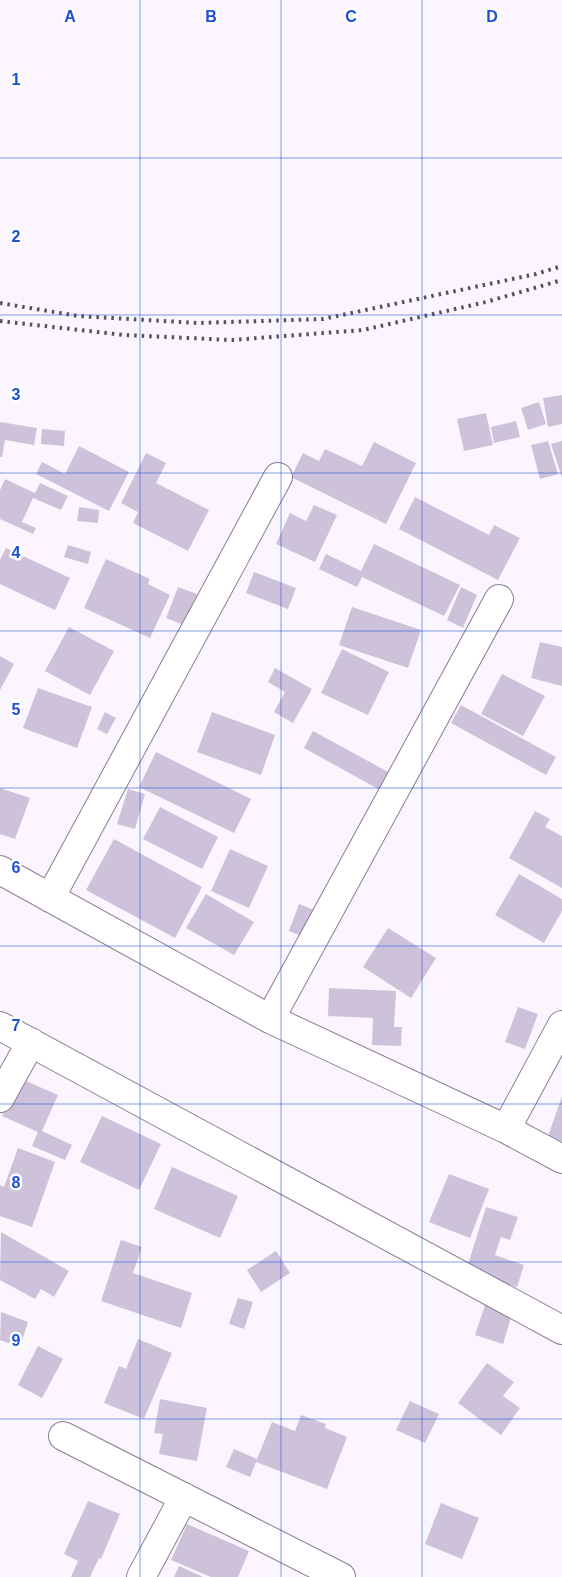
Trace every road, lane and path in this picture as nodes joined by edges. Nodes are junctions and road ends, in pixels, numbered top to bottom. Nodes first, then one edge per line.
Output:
1 (278, 477) dead end
2 (500, 600) dead end
3 (0, 870) edge
4 (50, 898) junction
5 (270, 1019) junction
6 (562, 1025) edge
7 (0, 1026) edge
8 (30, 1042) junction
9 (0, 1098) edge
10 (506, 1129) junction
11 (562, 1159) edge
12 (562, 1330) edge
13 (64, 1436) dead end
14 (184, 1497) junction
15 (332, 1575) edge
16 (142, 1577) edge

1 - 4 street
2 - 5 street
3 - 4 street
4 - 5 street
5 - 10 street
6 - 10 street
7 - 8 street
8 - 9 street
8 - 12 street
10 - 11 street
13 - 14 street
14 - 15 street
14 - 16 street

